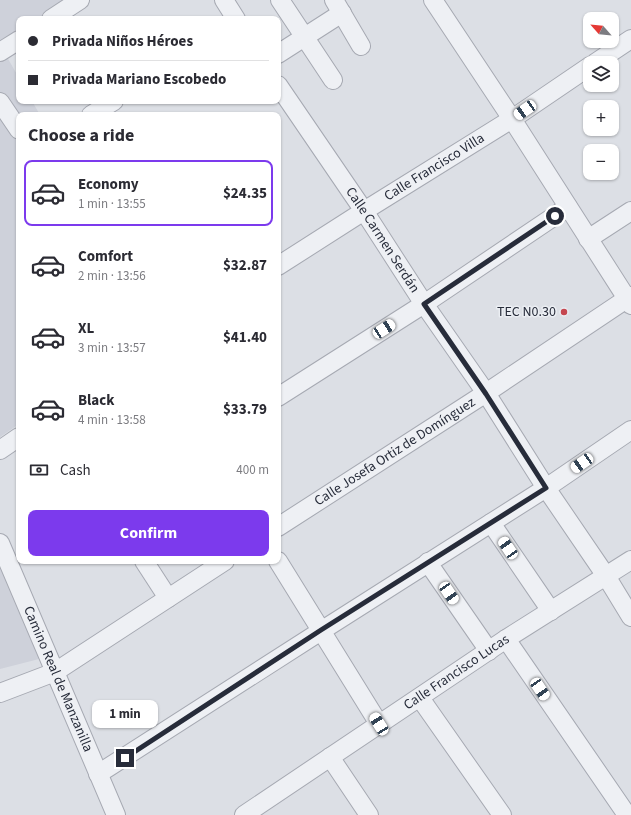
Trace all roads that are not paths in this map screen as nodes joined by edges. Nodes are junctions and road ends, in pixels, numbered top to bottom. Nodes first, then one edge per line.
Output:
1 (80, 0) edge
2 (224, 0) edge
3 (280, 0) edge
4 (433, 0) edge
5 (338, 6) edge
6 (56, 16) edge
7 (234, 16) edge
8 (304, 37) junction
9 (631, 39) edge
10 (16, 42) edge
11 (361, 46) dead end
12 (0, 52) edge
13 (281, 52) edge
14 (606, 56) edge
15 (583, 71) edge
16 (333, 80) dead end
17 (281, 89) edge
18 (0, 102) edge
19 (109, 104) edge
20 (96, 112) edge
21 (512, 119) junction
22 (16, 126) edge
23 (568, 207) junction
24 (364, 211) junction
25 (631, 211) edge
26 (588, 239) junction
27 (281, 264) edge
28 (630, 300) edge
29 (424, 304) junction
30 (486, 394) junction
31 (281, 395) edge
32 (631, 430) edge
33 (16, 439) edge
34 (0, 450) edge
35 (546, 488) junction
36 (491, 523) junction
37 (281, 525) edge
38 (0, 543) edge
39 (631, 560) edge
40 (428, 562) junction
41 (146, 564) edge
42 (220, 564) edge
43 (280, 564) edge
44 (606, 576) junction
45 (168, 598) junction
46 (551, 611) junction
47 (631, 617) edge
48 (321, 630) junction
49 (506, 639) junction
50 (488, 651) junction
51 (55, 672) junction
52 (0, 693) edge
53 (420, 698) junction
54 (379, 724) junction
55 (330, 757) junction
56 (98, 774) junction
57 (116, 815) edge
58 (244, 815) edge
59 (369, 815) edge
60 (502, 815) edge
61 (627, 815) edge

1 - 6 street
2 - 7 street
3 - 8 street
4 - 21 street
5 - 8 street
5 - 11 street
8 - 13 street
8 - 16 street
9 - 14 street
10 - 12 street
15 - 21 street, Calle Francisco Villa
17 - 24 street, Calle Carmen Serdán
18 - 22 street
19 - 20 street
21 - 23 street
21 - 24 street, Calle Francisco Villa
23 - 26 street
23 - 29 street
24 - 27 street, Calle Francisco Villa
24 - 29 street, Calle Carmen Serdán
25 - 26 street
26 - 28 street
28 - 30 street, Calle Josefa Ortiz de Domínguez
29 - 30 street, Calle Carmen Serdán
29 - 31 street
30 - 35 street, Calle Carmen Serdán
30 - 37 street, Calle Josefa Ortiz de Domínguez
32 - 35 street
33 - 34 street
35 - 36 street
35 - 44 street, Calle Carmen Serdán
36 - 40 street
36 - 46 street
38 - 51 street, Camino Real de Manzanilla
39 - 44 street, Calle Francisco Lucas
40 - 48 street
40 - 50 street
41 - 45 street
42 - 45 street
43 - 48 street
44 - 46 street, Calle Francisco Lucas
44 - 47 street, Calle Carmen Serdán
45 - 51 street
46 - 49 street, Calle Francisco Lucas
48 - 54 street
48 - 56 street
49 - 50 street, Calle Francisco Lucas
49 - 61 street
50 - 53 street, Calle Francisco Lucas
51 - 52 street
51 - 56 street, Camino Real de Manzanilla
53 - 54 street, Calle Francisco Lucas
53 - 60 street
54 - 55 street, Calle Francisco Lucas
55 - 58 street, Calle Francisco Lucas
55 - 59 street
56 - 57 street, Camino Real de Manzanilla

